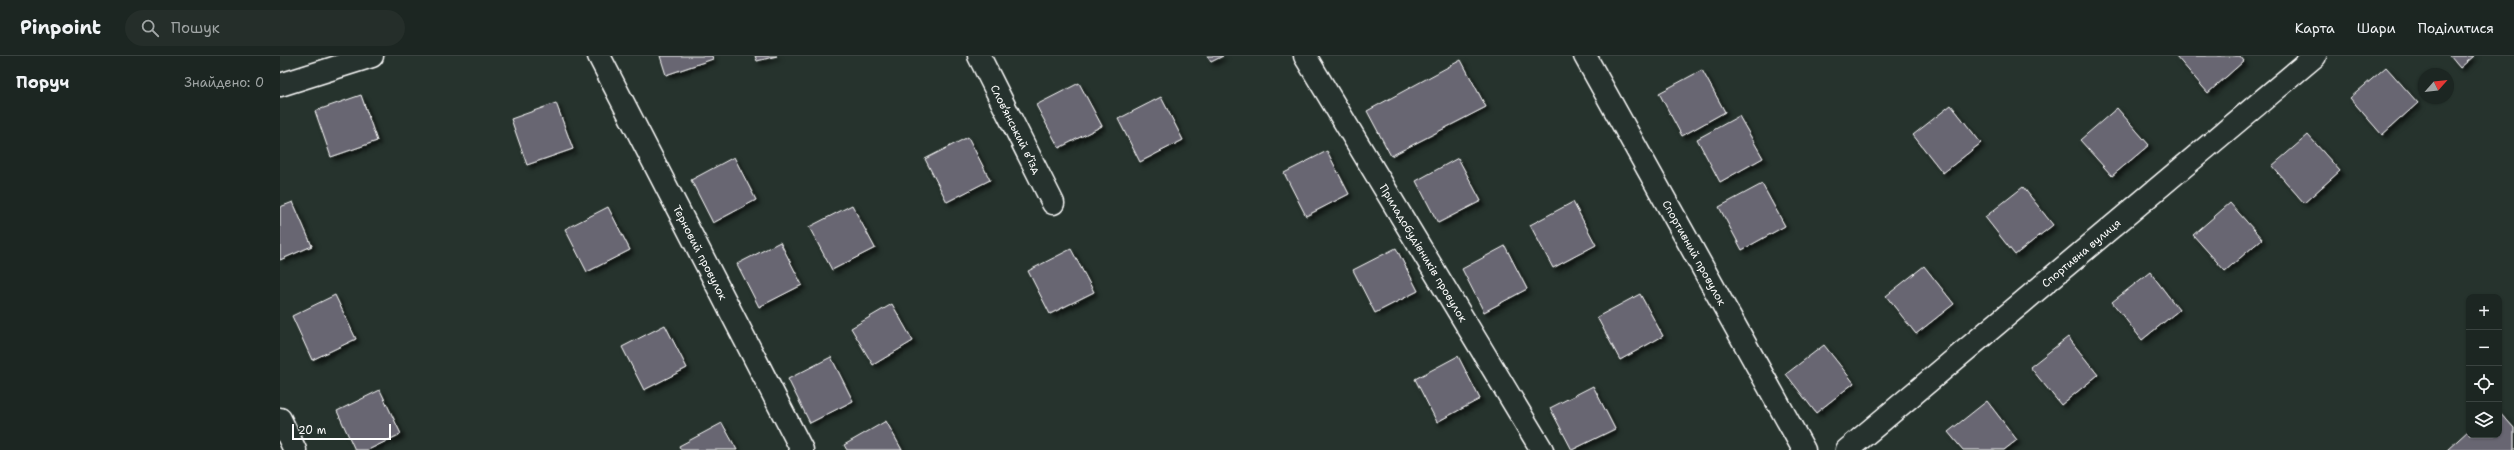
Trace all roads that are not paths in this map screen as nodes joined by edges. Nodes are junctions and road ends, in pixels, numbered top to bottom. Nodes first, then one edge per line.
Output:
1 (372, 56) edge
2 (599, 56) edge
3 (979, 56) edge
4 (1304, 56) edge
5 (1585, 56) edge
6 (2316, 56) edge
7 (280, 85) edge
8 (1054, 203) dead end
9 (280, 419) edge
10 (295, 450) edge
11 (802, 450) edge
12 (1542, 450) edge
13 (1804, 450) edge
14 (1847, 450) edge

1 - 7 street
2 - 11 street, Терновий провулок
3 - 8 street, Слов’янський в’їзд
4 - 12 street, Приладобудівників провулок
5 - 13 street, Спортивний провулок
6 - 14 street, Спортивна вулиця
9 - 10 street

